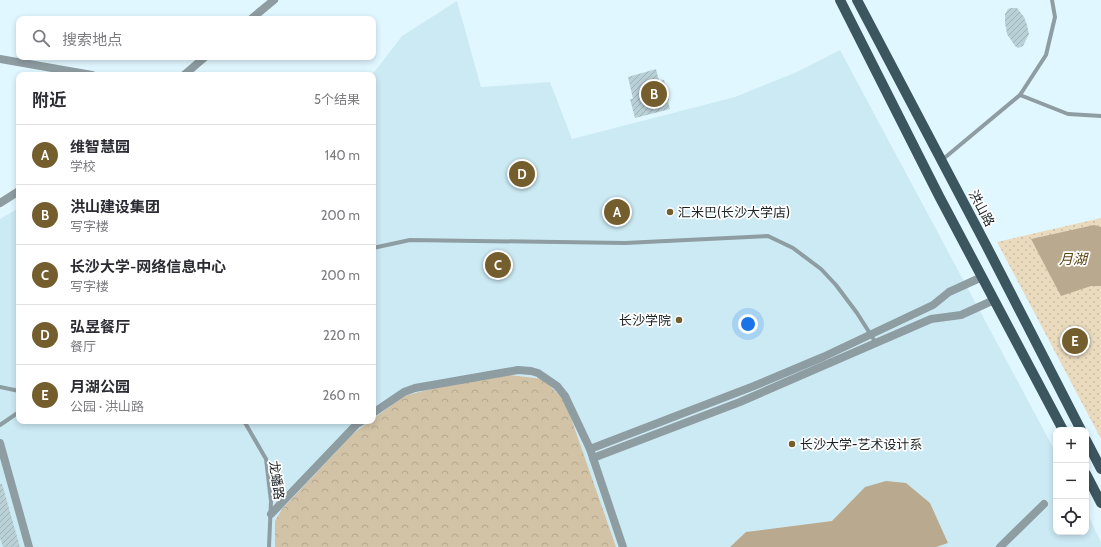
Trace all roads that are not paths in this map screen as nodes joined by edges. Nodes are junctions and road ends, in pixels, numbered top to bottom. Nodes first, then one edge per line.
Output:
1 (274, 0) edge
2 (840, 0) edge
3 (858, 0) edge
4 (1052, 0) edge
5 (255, 16) edge
6 (0, 59) edge
7 (202, 60) edge
8 (75, 72) edge
9 (188, 72) edge
10 (1020, 95) junction
11 (1101, 116) edge
12 (941, 160) junction
13 (16, 193) edge
14 (0, 203) edge
15 (376, 247) edge
16 (982, 277) junction
17 (994, 300) junction
18 (871, 334) junction
19 (877, 344) junction
20 (0, 387) edge
21 (16, 390) edge
22 (376, 412) edge
23 (16, 414) edge
24 (246, 424) edge
25 (357, 424) edge
26 (0, 425) edge
27 (1061, 427) edge
28 (1079, 427) edge
29 (0, 443) edge
30 (1089, 446) edge
31 (590, 449) junction
32 (594, 458) junction
33 (1101, 469) edge
34 (1089, 480) edge
35 (1101, 503) edge
36 (1044, 504) dead end
37 (271, 514) junction
38 (30, 547) edge
39 (269, 547) edge
40 (623, 547) edge
41 (1000, 547) edge

1 - 5 street
2 - 16 main road
3 - 12 main road, 洪山路
4 - 10 lane
6 - 8 street
7 - 9 street
10 - 11 lane
10 - 12 lane
12 - 28 main road, 洪山路
13 - 14 street
15 - 18 lane
16 - 17 main road
16 - 18 street
17 - 19 street
17 - 27 main road
18 - 19 lane
18 - 31 street
19 - 32 street
20 - 21 lane
22 - 31 street
23 - 26 lane
24 - 37 lane, 龙蟠路
25 - 37 street
29 - 38 street
30 - 33 main road
31 - 32 street
32 - 40 street
34 - 35 main road
36 - 41 street
37 - 39 lane, 龙蟠路

